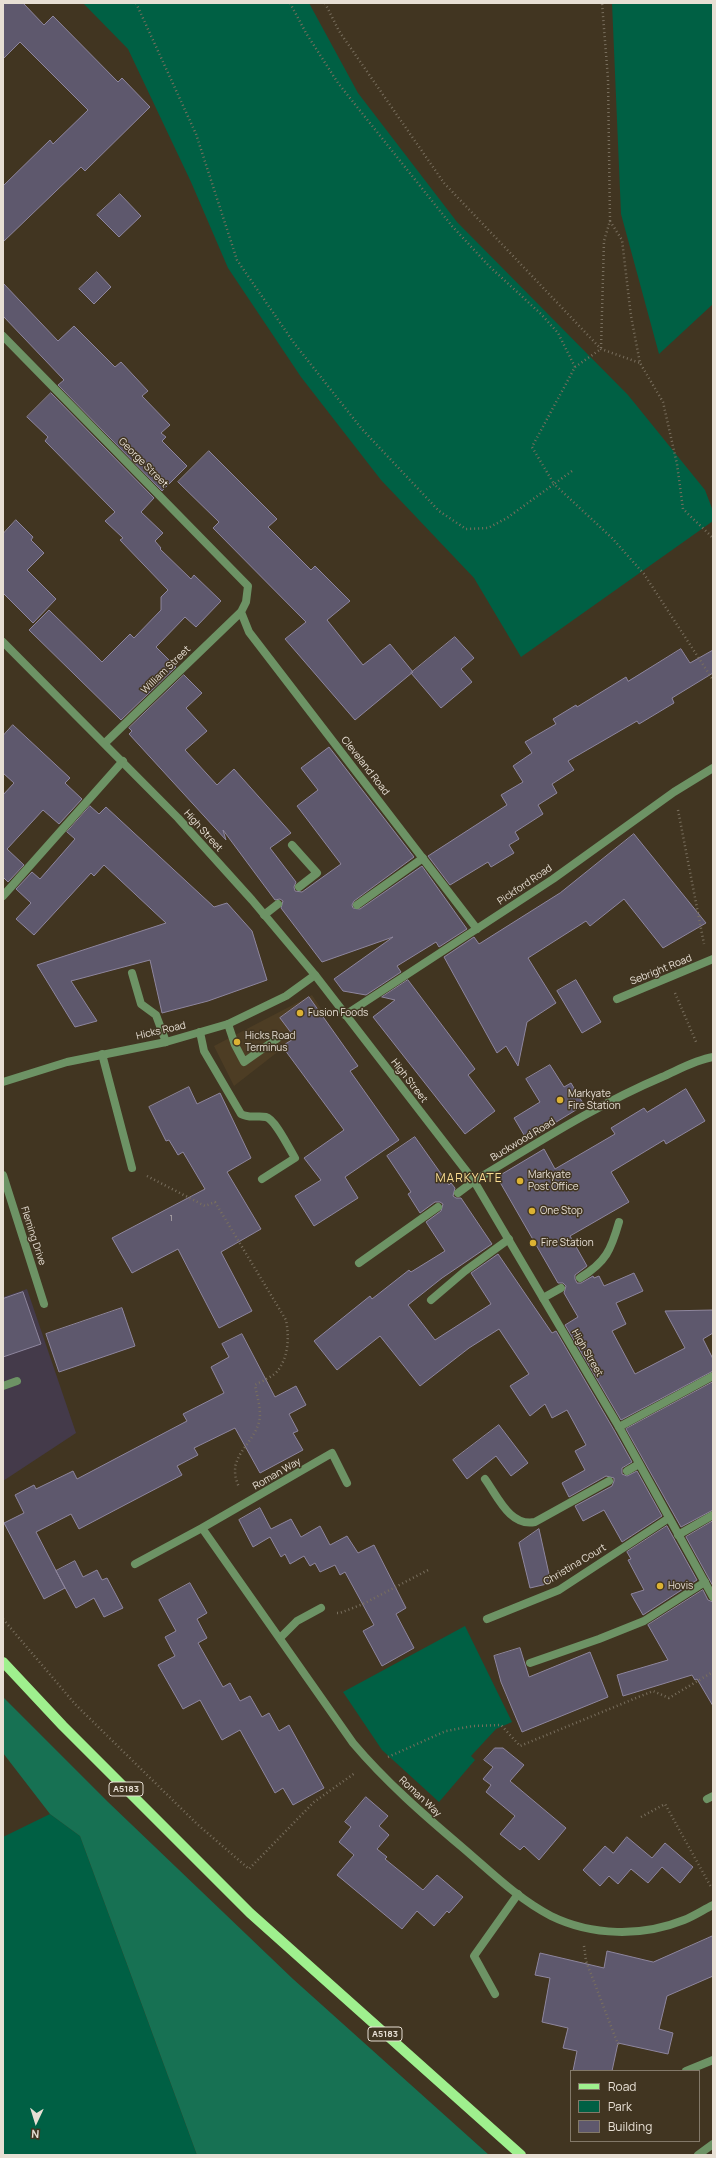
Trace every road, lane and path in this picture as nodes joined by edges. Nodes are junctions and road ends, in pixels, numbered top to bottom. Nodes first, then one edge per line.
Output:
1 (136, 3) edge
2 (290, 3) edge
3 (325, 3) edge
4 (602, 3) edge
5 (610, 221) junction
6 (3, 336) edge
7 (601, 349) junction
8 (640, 363) junction
9 (574, 367) junction
10 (572, 470) dead end
11 (554, 484) junction
12 (713, 538) edge
13 (241, 612) junction
14 (3, 642) edge
15 (713, 680) edge
16 (105, 743) junction
17 (123, 761) junction
18 (713, 768) edge
19 (674, 792) junction
20 (292, 845) dead end
21 (423, 858) junction
22 (299, 887) dead end
23 (3, 896) edge
24 (278, 904) dead end
25 (357, 905) dead end
26 (264, 916) junction
27 (477, 929) junction
28 (710, 961) edge
29 (132, 973) dead end
30 (315, 975) junction
31 (668, 977) junction
32 (617, 999) dead end
33 (345, 1015) junction
34 (228, 1024) junction
35 (200, 1032) junction
36 (278, 1038) dead end
37 (166, 1042) junction
38 (102, 1054) junction
39 (713, 1057) edge
40 (703, 1059) junction
41 (3, 1082) edge
42 (132, 1168) joint
43 (3, 1175) edge
44 (262, 1179) dead end
45 (474, 1181) junction
46 (458, 1193) dead end
47 (438, 1207) dead end
48 (619, 1222) dead end
49 (509, 1239) junction
50 (359, 1263) dead end
51 (580, 1278) dead end
52 (561, 1288) dead end
53 (543, 1298) junction
54 (431, 1300) dead end
55 (44, 1304) dead end
56 (713, 1376) edge
57 (17, 1380) dead end
58 (3, 1386) edge
59 (619, 1427) junction
60 (639, 1464) junction
61 (627, 1471) dead end
62 (485, 1479) dead end
63 (609, 1481) dead end
64 (347, 1483) dead end
65 (246, 1503) junction
66 (713, 1515) edge
67 (668, 1518) junction
68 (202, 1528) junction
69 (678, 1535) junction
70 (135, 1564) dead end
71 (430, 1570) dead end
72 (705, 1582) junction
73 (713, 1597) edge
74 (321, 1608) joint
75 (3, 1619) edge
76 (487, 1619) dead end
77 (280, 1638) junction
78 (3, 1662) edge
79 (530, 1663) dead end
80 (711, 1673) dead end
81 (372, 1765) junction
82 (641, 1817) dead end
83 (713, 1891) edge
84 (518, 1894) junction
85 (713, 1904) edge
86 (589, 1929) junction
87 (495, 1994) dead end
88 (619, 2046) dead end
89 (713, 2060) edge
90 (688, 2070) edge
91 (713, 2144) edge
92 (520, 2155) edge
93 (698, 2155) edge

1 - 11 path
2 - 9 path
3 - 7 path
4 - 5 path
5 - 7 path
5 - 8 path
6 - 13 street, George Street
7 - 8 path
7 - 9 path
8 - 12 path
9 - 11 path
10 - 11 path
11 - 15 path
13 - 16 street, William Street
13 - 21 street, Cleveland Road
14 - 16 street, High Street
16 - 17 street, High Street
17 - 23 street
17 - 26 street, High Street
18 - 19 street, Pickford Road
19 - 27 street, Pickford Road
19 - 28 path
20 - 22 street
21 - 25 street
21 - 27 street, Cleveland Road
24 - 26 street
26 - 30 street, High Street
27 - 33 street, Pickford Road
28 - 31 street, Sebright Road
29 - 37 street
30 - 33 street, High Street
30 - 34 street, Hicks Road
31 - 32 street, Sebright Road
31 - 40 path
33 - 45 street, High Street
34 - 35 street, Hicks Road
34 - 36 street
35 - 37 street, Hicks Road
35 - 44 street
37 - 38 street, Hicks Road
38 - 41 street, Hicks Road
38 - 42 street
39 - 40 street, Buckwood Road
40 - 45 street, Buckwood Road
42 - 65 path
43 - 55 street, Fleming Drive
45 - 46 street, Buckwood Road
45 - 49 street, High Street
47 - 50 street
48 - 51 street
49 - 53 street, High Street
49 - 54 street
52 - 53 street
53 - 59 street, High Street
56 - 59 street
57 - 58 street
59 - 60 street, High Street
60 - 61 street
60 - 67 street, High Street
62 - 63 street
64 - 65 street, Roman Way
65 - 68 street, Roman Way
66 - 69 street
67 - 69 street, High Street
67 - 76 street, Christina Court
68 - 70 street, Roman Way
68 - 77 street, Roman Way
69 - 72 street, High Street
71 - 74 path
72 - 73 street, High Street
72 - 79 street
74 - 77 street
75 - 81 path
77 - 81 street, Roman Way
78 - 92 main road, A5183
80 - 81 path
81 - 84 street, Roman Way
82 - 83 path
84 - 86 street, Roman Way
84 - 87 street
85 - 86 street, Roman Way
86 - 88 path
89 - 90 street
91 - 93 street

